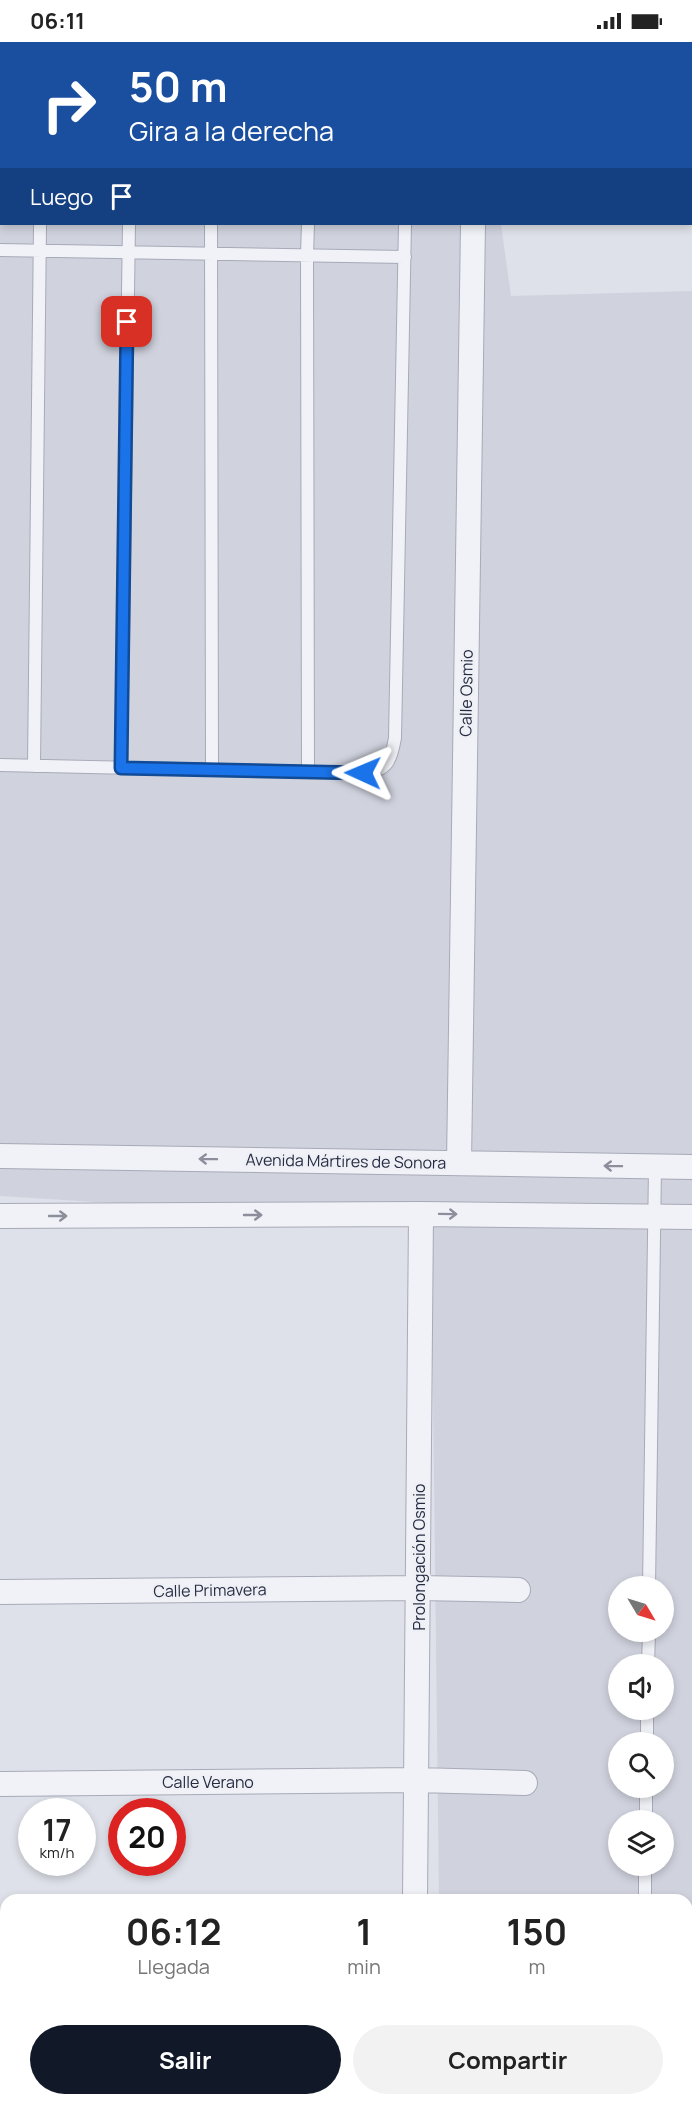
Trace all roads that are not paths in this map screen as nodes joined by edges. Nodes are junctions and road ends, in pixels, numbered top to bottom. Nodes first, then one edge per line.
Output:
1 (40, 225) edge
2 (129, 225) edge
3 (211, 225) edge
4 (308, 225) edge
5 (405, 225) edge
6 (473, 225) edge
7 (0, 250) edge
8 (39, 250) junction
9 (128, 252) junction
10 (210, 253) junction
11 (307, 255) junction
12 (405, 256) junction
13 (0, 765) edge
14 (34, 766) junction
15 (121, 768) junction
16 (212, 770) junction
17 (308, 772) junction
18 (0, 1156) edge
19 (459, 1163) junction
20 (655, 1167) junction
21 (692, 1167) edge
22 (421, 1214) junction
23 (0, 1216) edge
24 (654, 1217) junction
25 (692, 1217) edge
26 (649, 1576) edge
27 (419, 1588) junction
28 (518, 1590) dead end
29 (0, 1592) edge
30 (417, 1780) junction
31 (525, 1783) dead end
32 (0, 1784) edge
33 (645, 1876) edge
34 (415, 1894) edge
35 (645, 1894) edge

1 - 8 lane
2 - 9 lane
3 - 10 lane
4 - 11 lane
5 - 12 lane
6 - 19 street, Calle Osmio
7 - 8 lane
8 - 9 lane
8 - 14 lane
9 - 10 lane
9 - 15 lane
10 - 11 lane
10 - 16 lane
11 - 12 lane
11 - 17 lane
12 - 17 lane
13 - 14 lane
14 - 15 lane
15 - 16 lane
16 - 17 lane
19 -> 18 street, Avenida Mártires de Sonora
20 -> 19 street, Avenida Mártires de Sonora
20 - 21 street, Avenida Mártires de Sonora
20 - 24 lane
23 -> 22 street
22 -> 24 street
22 - 27 street, Prolongación Osmio
24 - 25 street
24 - 26 lane
27 - 28 street, Calle Primavera
27 - 29 street, Calle Primavera
27 - 30 street, Prolongación Osmio
30 - 31 street, Calle Verano
30 - 32 street, Calle Verano
30 - 34 street, Prolongación Osmio
33 - 35 lane

